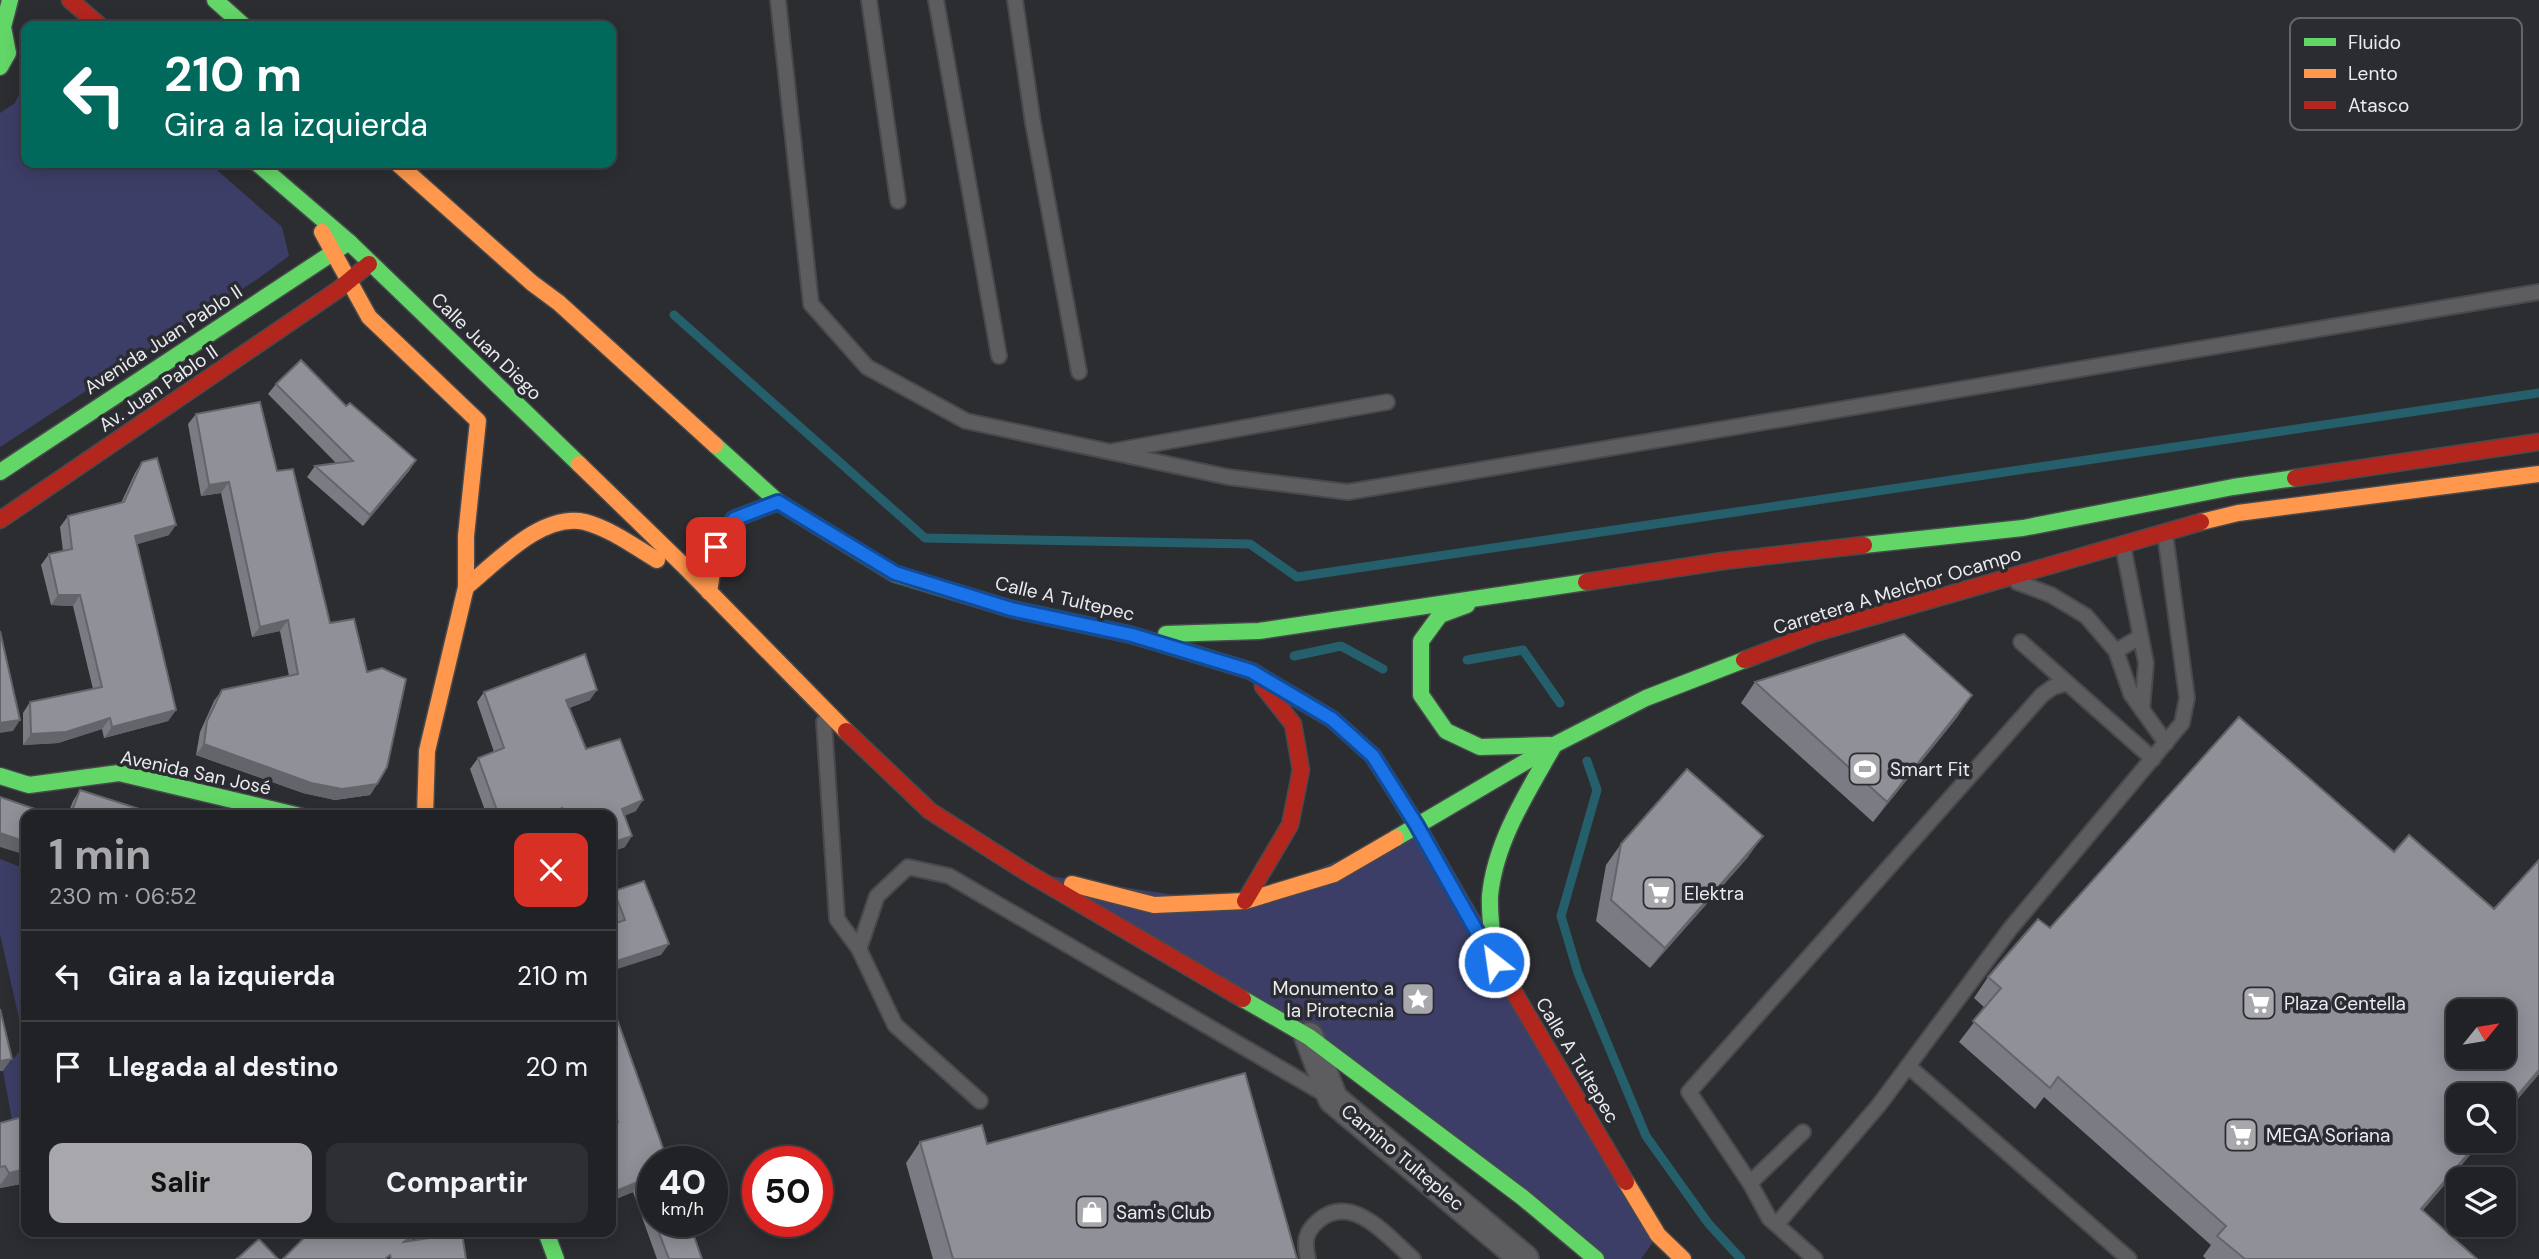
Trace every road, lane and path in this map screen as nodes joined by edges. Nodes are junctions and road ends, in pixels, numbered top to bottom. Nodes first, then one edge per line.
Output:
1 (70, 0) edge
2 (215, 0) edge
3 (778, 0) edge
4 (869, 0) edge
5 (936, 0) edge
6 (1015, 0) edge
7 (8, 1) edge
8 (94, 21) edge
9 (238, 21) edge
10 (2, 28) edge
11 (0, 67) edge
12 (263, 168) edge
13 (403, 168) edge
14 (898, 201) dead end
15 (307, 206) junction
16 (349, 242) junction
17 (333, 252) junction
18 (371, 263) junction
19 (344, 285) junction
20 (2539, 292) edge
21 (312, 308) junction
22 (369, 317) junction
23 (999, 356) dead end
24 (1079, 372) dead end
25 (1387, 402) dead end
26 (2539, 442) edge
27 (1106, 452) junction
28 (0, 472) edge
29 (2539, 474) edge
30 (778, 502) junction
31 (0, 520) edge
32 (2165, 531) junction
33 (2123, 545) junction
34 (683, 565) junction
35 (2006, 578) junction
36 (466, 587) junction
37 (709, 592) junction
38 (1489, 596) junction
39 (1132, 635) junction
40 (2140, 637) junction
41 (2021, 642) dead end
42 (2116, 650) junction
43 (1251, 671) junction
44 (2065, 684) junction
45 (823, 710) junction
46 (2142, 710) junction
47 (2166, 743) junction
48 (1554, 745) junction
49 (2153, 759) junction
50 (0, 776) edge
51 (275, 810) edge
52 (425, 810) edge
53 (1416, 824) junction
54 (1026, 872) junction
55 (1245, 901) junction
56 (859, 949) junction
57 (1494, 962) junction
58 (1309, 1037) junction
59 (1908, 1066) junction
60 (1333, 1099) junction
61 (980, 1101) dead end
62 (1804, 1132) dead end
63 (1750, 1184) junction
64 (1777, 1224) junction
65 (548, 1237) edge
66 (2126, 1258) edge
67 (555, 1259) edge
68 (1308, 1259) edge
69 (1413, 1259) edge
70 (1524, 1259) edge
71 (1596, 1259) edge
72 (1683, 1259) edge
73 (1815, 1259) edge

1 - 8 main road
2 - 9 main road
3 - 27 lane
4 - 14 lane
5 - 23 lane
6 - 24 lane
7 - 10 main road
10 - 11 main road
12 - 15 main road, Calle Juan Diego
13 - 30 main road, Calle A Tultepec
15 - 16 main road, Calle Juan Diego
15 - 17 main road
16 - 17 main road, Avenida Juan Pablo II
16 - 18 main road, Calle Juan Diego
17 - 19 main road
17 - 28 main road, Avenida Juan Pablo II
18 - 19 main road, Av. Juan Pablo ll
18 - 34 main road, Calle Juan Diego
19 - 21 main road, Av. Juan Pablo ll
19 - 22 main road
20 - 27 lane
21 - 22 main road
21 - 31 main road, Av. Juan Pablo ll
22 - 36 main road
25 - 27 lane
26 - 38 main road, Carretera A Melchor Ocampo
29 - 32 main road, Carretera A Melchor Ocampo
30 - 37 main road
30 - 39 main road, Calle A Tultepec
32 - 33 main road, Carretera A Melchor Ocampo
32 - 47 lane
33 - 35 main road, Carretera A Melchor Ocampo
33 - 40 lane
34 - 36 main road
34 - 37 main road
35 - 42 lane
35 - 48 main road, Carretera A Melchor Ocampo
36 - 52 main road
37 - 45 main road
38 - 39 main road, Carretera A Melchor Ocampo
38 - 48 main road
39 - 43 main road, Calle A Tultepec
40 - 42 lane
40 - 46 lane
41 - 44 lane
42 - 46 lane
43 - 53 main road, Calle A Tultepec
43 - 55 main road
44 - 49 lane
44 - 63 lane
45 - 54 main road
45 - 56 lane
46 - 47 lane
47 - 49 lane
48 - 53 main road, Carretera A Melchor Ocampo
48 - 57 main road
49 - 59 lane
50 - 51 main road, Avenida San José
53 - 55 main road, Carretera A Melchor Ocampo
53 - 57 main road, Calle A Tultepec
54 - 55 main road, Carretera A Melchor Ocampo
54 - 58 main road
56 - 60 lane
56 - 61 lane
57 - 72 main road, Calle A Tultepec
58 - 60 street, Camino Tulteplec
58 - 71 main road
59 - 64 lane
59 - 66 lane
60 - 70 street, Camino Tulteplec
62 - 63 lane
63 - 64 lane
64 - 73 lane
65 - 67 main road
68 - 69 lane

